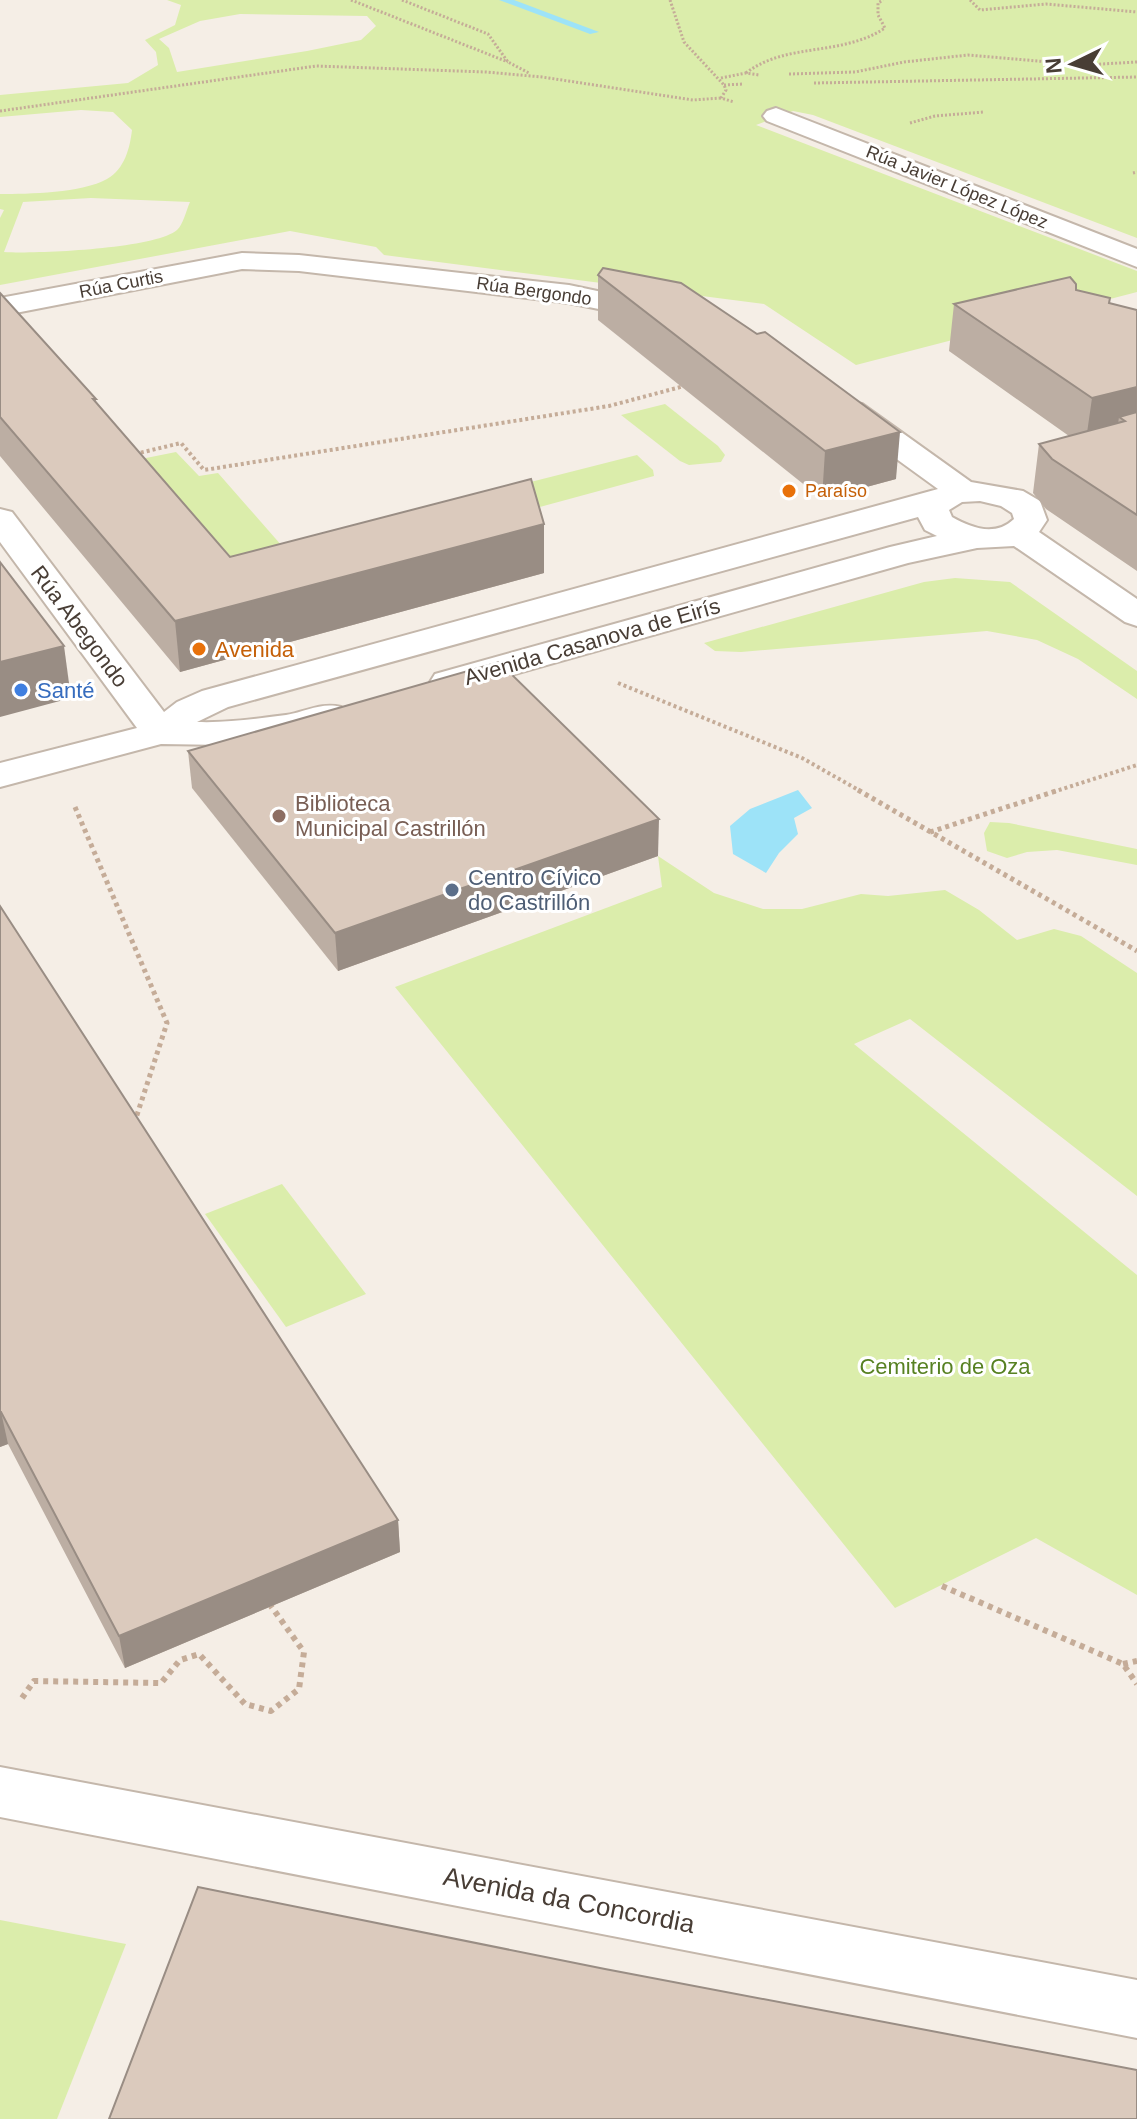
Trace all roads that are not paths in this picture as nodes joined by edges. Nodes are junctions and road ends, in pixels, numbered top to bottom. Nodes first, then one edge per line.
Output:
1 (776, 116) road end
2 (1137, 259) edge
3 (242, 261) joint
4 (0, 307) edge
5 (683, 317) edge
6 (829, 396) edge
7 (1027, 478) dead end
8 (961, 495) junction
9 (0, 519) edge
10 (1019, 534) junction
11 (974, 539) junction
12 (1137, 615) edge
13 (416, 691) edge
14 (355, 708) edge
15 (160, 733) junction
16 (0, 775) edge
17 (0, 1792) edge
18 (1137, 2009) edge

1 - 2 street, Rúa Javier López López
3 - 4 street, Rúa Curtis
3 - 5 street, Rúa Bergondo
6 - 8 street
7 - 8 street, Avenida Casanova de Eirís
8 - 10 street
8 - 11 street
8 - 15 street, Avenida Casanova de Eirís
9 - 15 street, Rúa Abegondo
10 - 11 street, Avenida Casanova de Eirís
10 - 12 street
11 - 13 street, Avenida Casanova de Eirís
14 - 15 street, Avenida Casanova de Eirís
15 - 16 street, Avenida Casanova de Eirís
17 - 18 street, Avenida da Concordia

